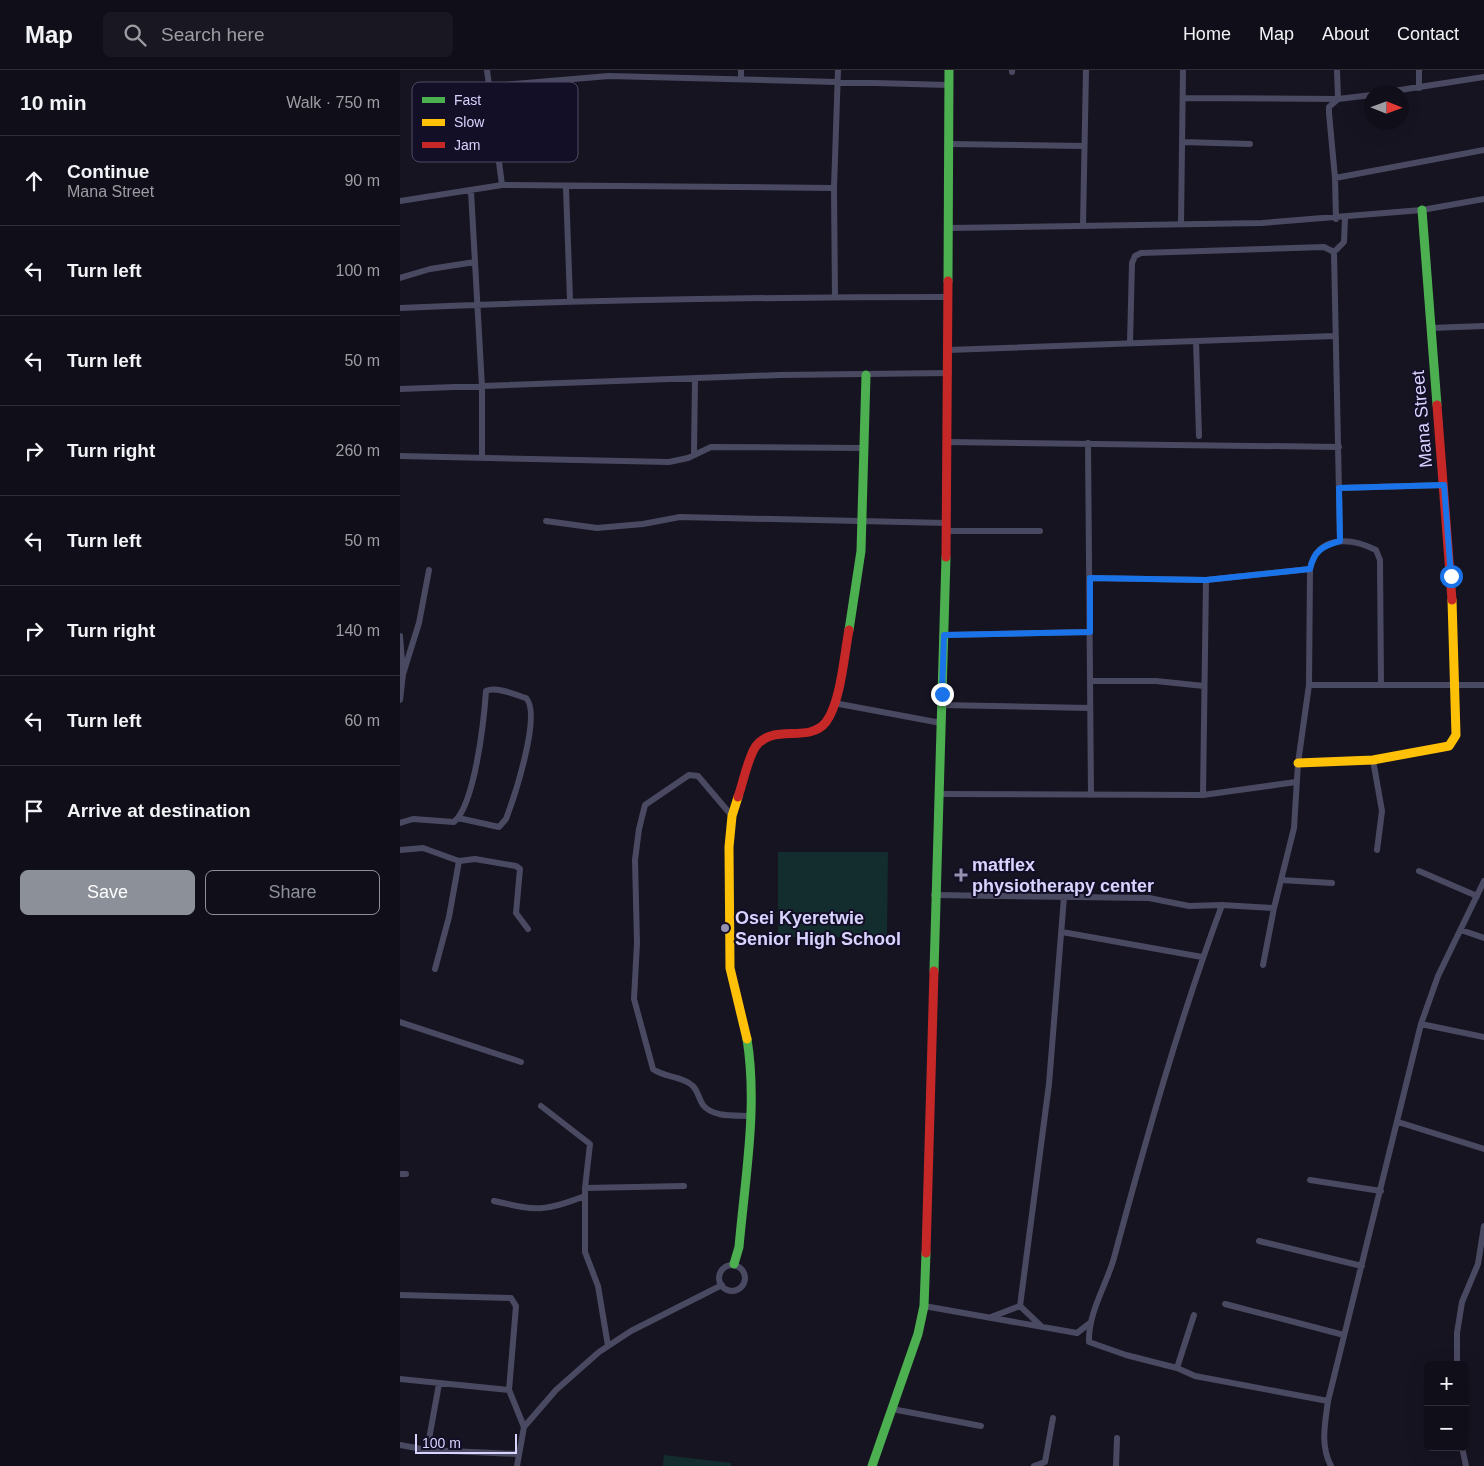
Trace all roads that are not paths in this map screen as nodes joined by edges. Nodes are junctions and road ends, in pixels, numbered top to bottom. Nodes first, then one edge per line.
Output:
1 (741, 70) edge
2 (838, 70) edge
3 (949, 70) edge
4 (1086, 70) edge
5 (1183, 70) edge
6 (1337, 70) edge
7 (1419, 70) edge
8 (609, 73) edge
9 (1484, 77) edge
10 (741, 78) junction
11 (527, 82) edge
12 (838, 82) junction
13 (949, 84) junction
14 (1419, 88) junction
15 (1409, 89) edge
16 (1364, 96) edge
17 (1183, 98) junction
18 (1338, 99) junction
19 (1182, 142) junction
20 (949, 144) junction
21 (1250, 144) dead end
22 (1084, 146) junction
23 (1484, 150) edge
24 (499, 162) edge
25 (1335, 178) junction
26 (502, 186) junction
27 (566, 188) junction
28 (834, 188) junction
29 (472, 191) junction
30 (1484, 198) edge
31 (400, 200) edge
32 (1422, 210) junction
33 (1336, 218) junction
34 (1345, 218) junction
35 (1181, 223) junction
36 (1082, 226) junction
37 (948, 228) junction
38 (1334, 252) junction
39 (475, 262) junction
40 (400, 278) edge
41 (835, 297) junction
42 (948, 298) junction
43 (570, 300) junction
44 (478, 305) junction
45 (400, 308) edge
46 (1484, 326) edge
47 (1431, 328) junction
48 (1335, 336) junction
49 (1196, 341) junction
50 (1130, 343) junction
51 (948, 350) junction
52 (949, 373) junction
53 (866, 375) junction
54 (695, 379) junction
55 (482, 387) junction
56 (400, 389) edge
57 (1199, 436) dead end
58 (947, 442) junction
59 (1088, 444) junction
60 (1339, 447) junction
61 (864, 448) junction
62 (694, 454) junction
63 (400, 456) edge
64 (482, 457) junction
65 (1444, 485) junction
66 (1339, 488) junction
67 (862, 520) junction
68 (546, 521) dead end
69 (947, 527) junction
70 (1040, 531) dead end
71 (1340, 541) junction
72 (1310, 569) junction
73 (429, 570) dead end
74 (1090, 578) junction
75 (1206, 580) junction
76 (1090, 632) junction
77 (944, 635) junction
78 (400, 636) edge
79 (403, 674) junction
80 (1091, 681) junction
81 (1309, 685) junction
82 (1381, 685) junction
83 (1456, 685) junction
84 (1484, 685) edge
85 (1204, 686) junction
86 (400, 700) edge
87 (834, 703) junction
88 (942, 706) junction
89 (1090, 708) junction
90 (941, 723) junction
91 (1374, 760) junction
92 (1298, 763) junction
93 (1296, 782) junction
94 (938, 794) junction
95 (1091, 795) junction
96 (1203, 795) junction
97 (732, 816) junction
98 (458, 818) junction
99 (400, 823) edge
100 (400, 850) edge
101 (1377, 850) dead end
102 (459, 861) junction
103 (1419, 871) dead end
104 (1281, 880) junction
105 (1484, 881) edge
106 (1332, 883) dead end
107 (934, 895) junction
108 (1477, 896) junction
109 (1064, 897) junction
110 (1222, 905) junction
111 (1274, 908) junction
112 (528, 929) dead end
113 (1461, 930) junction
114 (1062, 932) junction
115 (1484, 938) edge
116 (1202, 957) junction
117 (1263, 965) dead end
118 (434, 969) dead end
119 (400, 1022) edge
120 (1421, 1024) junction
121 (1484, 1037) edge
122 (521, 1062) dead end
123 (541, 1106) dead end
124 (751, 1116) junction
125 (1398, 1122) junction
126 (1484, 1149) edge
127 (1310, 1180) dead end
128 (684, 1186) dead end
129 (585, 1188) junction
130 (1381, 1191) junction
131 (585, 1196) junction
132 (494, 1201) dead end
133 (1484, 1226) edge
134 (1259, 1240) dead end
135 (734, 1264) junction
136 (1481, 1264) edge
137 (1362, 1266) junction
138 (722, 1285) junction
139 (400, 1295) edge
140 (1225, 1304) dead end
141 (924, 1306) junction
142 (1020, 1306) junction
143 (1194, 1315) dead end
144 (991, 1317) junction
145 (1091, 1322) junction
146 (1042, 1326) junction
147 (1344, 1335) junction
148 (608, 1346) junction
149 (1457, 1361) edge
150 (1177, 1368) junction
151 (400, 1379) edge
152 (439, 1384) junction
153 (509, 1390) junction
154 (1328, 1401) junction
155 (892, 1409) junction
156 (1053, 1418) dead end
157 (980, 1426) dead end
158 (524, 1427) junction
159 (1117, 1438) dead end
160 (400, 1445) edge
161 (428, 1450) junction
162 (1463, 1451) edge
163 (518, 1454) junction
164 (1045, 1464) edge
165 (1328, 1465) edge
166 (517, 1466) edge
167 (872, 1466) edge
168 (1034, 1466) edge
169 (1116, 1466) edge
170 (1466, 1466) edge

1 - 10 street
2 - 12 street
3 - 13 street
4 - 22 street
5 - 17 street
6 - 18 street
7 - 14 street
8 - 10 street
8 - 11 street
9 - 14 street
10 - 12 street
12 - 13 street
12 - 28 street
13 - 20 street
14 - 15 street
16 - 18 street
17 - 18 street
17 - 19 street
18 - 25 street
19 - 21 street
19 - 35 street
20 - 22 street
20 - 37 street
22 - 36 street
23 - 25 street
24 - 26 street
25 - 33 street
26 - 27 street
26 - 29 street
27 - 28 street
27 - 43 street
28 - 41 street
29 - 31 street
29 - 39 street
30 - 32 street
32 - 34 street
32 - 47 street, Mana Street
33 - 34 street
33 - 35 street
34 - 38 street
35 - 36 street
36 - 37 street
37 - 42 street
38 - 48 street
38 - 50 street
39 - 40 street
39 - 44 street
41 - 42 street
41 - 43 street
42 - 51 street
43 - 44 street
44 - 45 street
44 - 55 street
46 - 47 street
47 - 65 street, Mana Street
48 - 49 street
48 - 60 street
49 - 50 street
49 - 57 street
50 - 51 street
51 - 52 street
52 - 53 street
52 - 58 street
53 - 54 street
53 - 61 street
54 - 55 street
54 - 62 street
55 - 56 street
55 - 64 street
58 - 59 street
58 - 69 street
59 - 60 street
59 - 74 street
60 - 66 street
61 - 62 street
61 - 67 street
62 - 64 street
63 - 64 street
65 - 66 street
65 - 83 street, Mana Street
66 - 71 street
67 - 68 street
67 - 69 street
67 - 87 street
69 - 70 street
69 - 77 street
71 - 72 street
71 - 82 street
72 - 75 street
72 - 81 street
73 - 79 street
74 - 75 street
74 - 76 street
75 - 85 street
76 - 77 street
76 - 80 street
77 - 88 street
78 - 79 street
79 - 86 street
80 - 85 street
80 - 89 street
81 - 82 street
81 - 92 street
82 - 83 street
83 - 84 street
83 - 91 street, Mana Street
85 - 96 street
87 - 90 street
87 - 97 street
88 - 89 street
88 - 90 street
89 - 95 street
90 - 94 street
91 - 92 street, Mana Street
91 - 101 street
92 - 93 street
93 - 96 street
93 - 104 street
94 - 95 street
94 - 107 street
95 - 96 street
97 - 124 street
97 - 124 street
98 - 98 street
98 - 99 street
100 - 102 street
102 - 112 street
102 - 118 street
103 - 108 street
104 - 106 street
104 - 111 street
105 - 108 street
107 - 109 street
107 - 141 street
108 - 113 street
109 - 110 street
109 - 114 street
110 - 111 street
110 - 116 street
111 - 117 street
113 - 115 street
113 - 120 street
114 - 116 street
114 - 142 street
116 - 145 street
119 - 122 street
120 - 121 street
120 - 125 street
123 - 129 street
124 - 135 street
125 - 126 street
125 - 130 street
127 - 130 street
128 - 129 street
129 - 131 street
130 - 137 street
131 - 132 street
131 - 148 street
133 - 136 street
134 - 137 street
135 - 138 street
135 - 138 street
136 - 149 street
137 - 147 street
138 - 148 street
139 - 153 street
140 - 147 street
141 - 144 street
141 - 155 street
142 - 144 street
142 - 146 street
143 - 150 street
144 - 146 street
145 - 146 street
145 - 150 street
147 - 154 street
148 - 158 street
150 - 154 street
151 - 152 street
152 - 153 street
152 - 161 street
153 - 158 street
154 - 165 street
155 - 157 street
155 - 167 street
156 - 164 street
158 - 163 street
159 - 169 street
160 - 161 street
161 - 163 street
162 - 170 street
163 - 166 street
164 - 168 street

